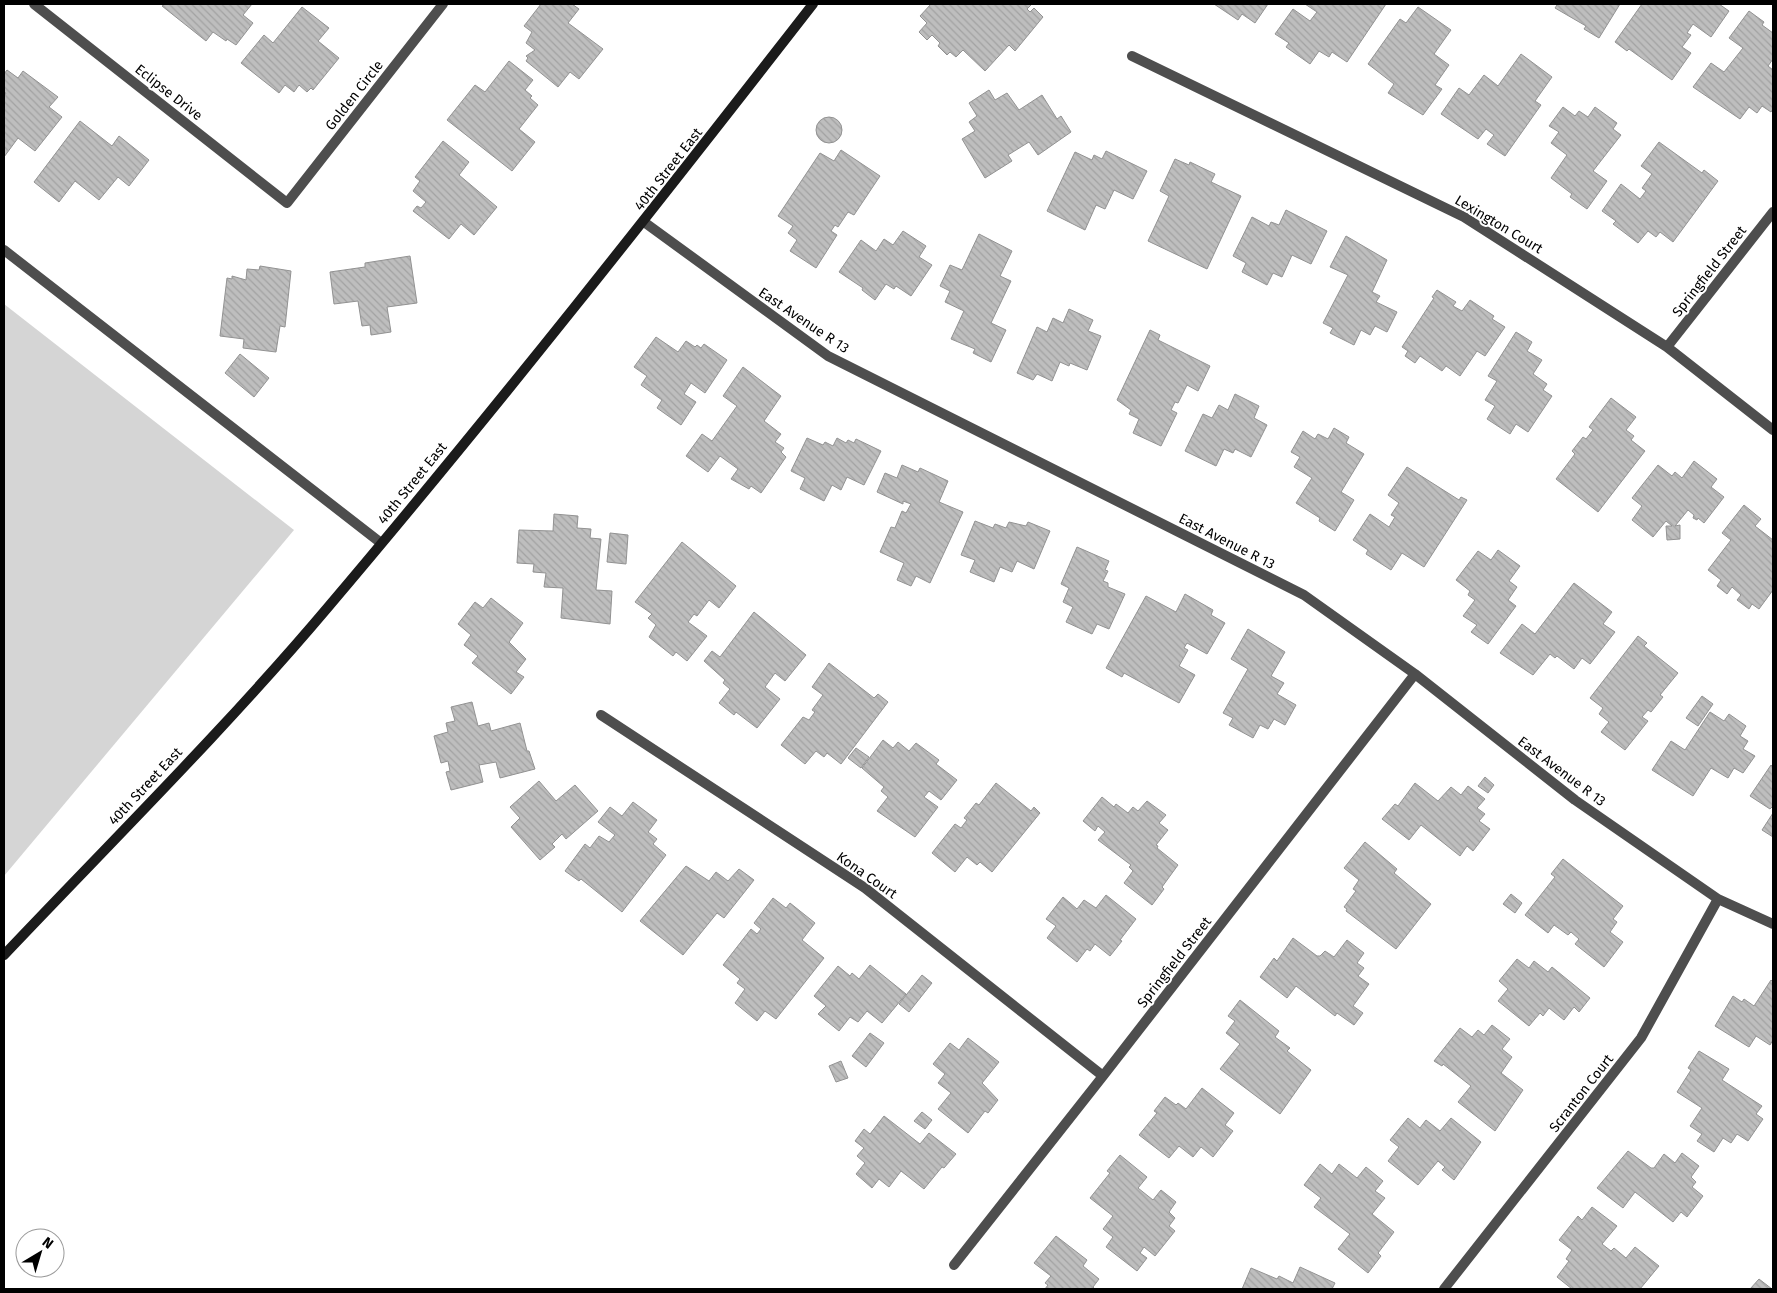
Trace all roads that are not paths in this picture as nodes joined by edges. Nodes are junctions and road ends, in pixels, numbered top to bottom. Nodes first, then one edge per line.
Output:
1 (34, 4) edge
2 (443, 4) edge
3 (813, 4) edge
4 (1132, 56) dead end
5 (287, 202) joint
6 (1773, 212) edge
7 (644, 222) junction
8 (4, 250) edge
9 (1667, 347) junction
10 (1773, 430) edge
11 (381, 543) junction
12 (1415, 674) junction
13 (601, 715) dead end
14 (1718, 899) junction
15 (1773, 924) edge
16 (4, 955) edge
17 (1103, 1076) junction
18 (954, 1265) dead end
19 (1444, 1289) edge

1 - 5 street, Eclipse Drive
2 - 5 street, Golden Circle
3 - 7 main road, 40th Street East
4 - 9 street, Lexington Court
6 - 9 street, Springfield Street
7 - 11 main road, 40th Street East
7 - 12 street, East Avenue R 13
8 - 11 street
9 - 10 street, Lexington Court
11 - 16 main road, 40th Street East
12 - 14 street, East Avenue R 13
12 - 17 street, Springfield Street
13 - 17 street, Kona Court
14 - 15 street, East Avenue R 13
14 - 19 street, Scranton Court
17 - 18 street, Springfield Street

